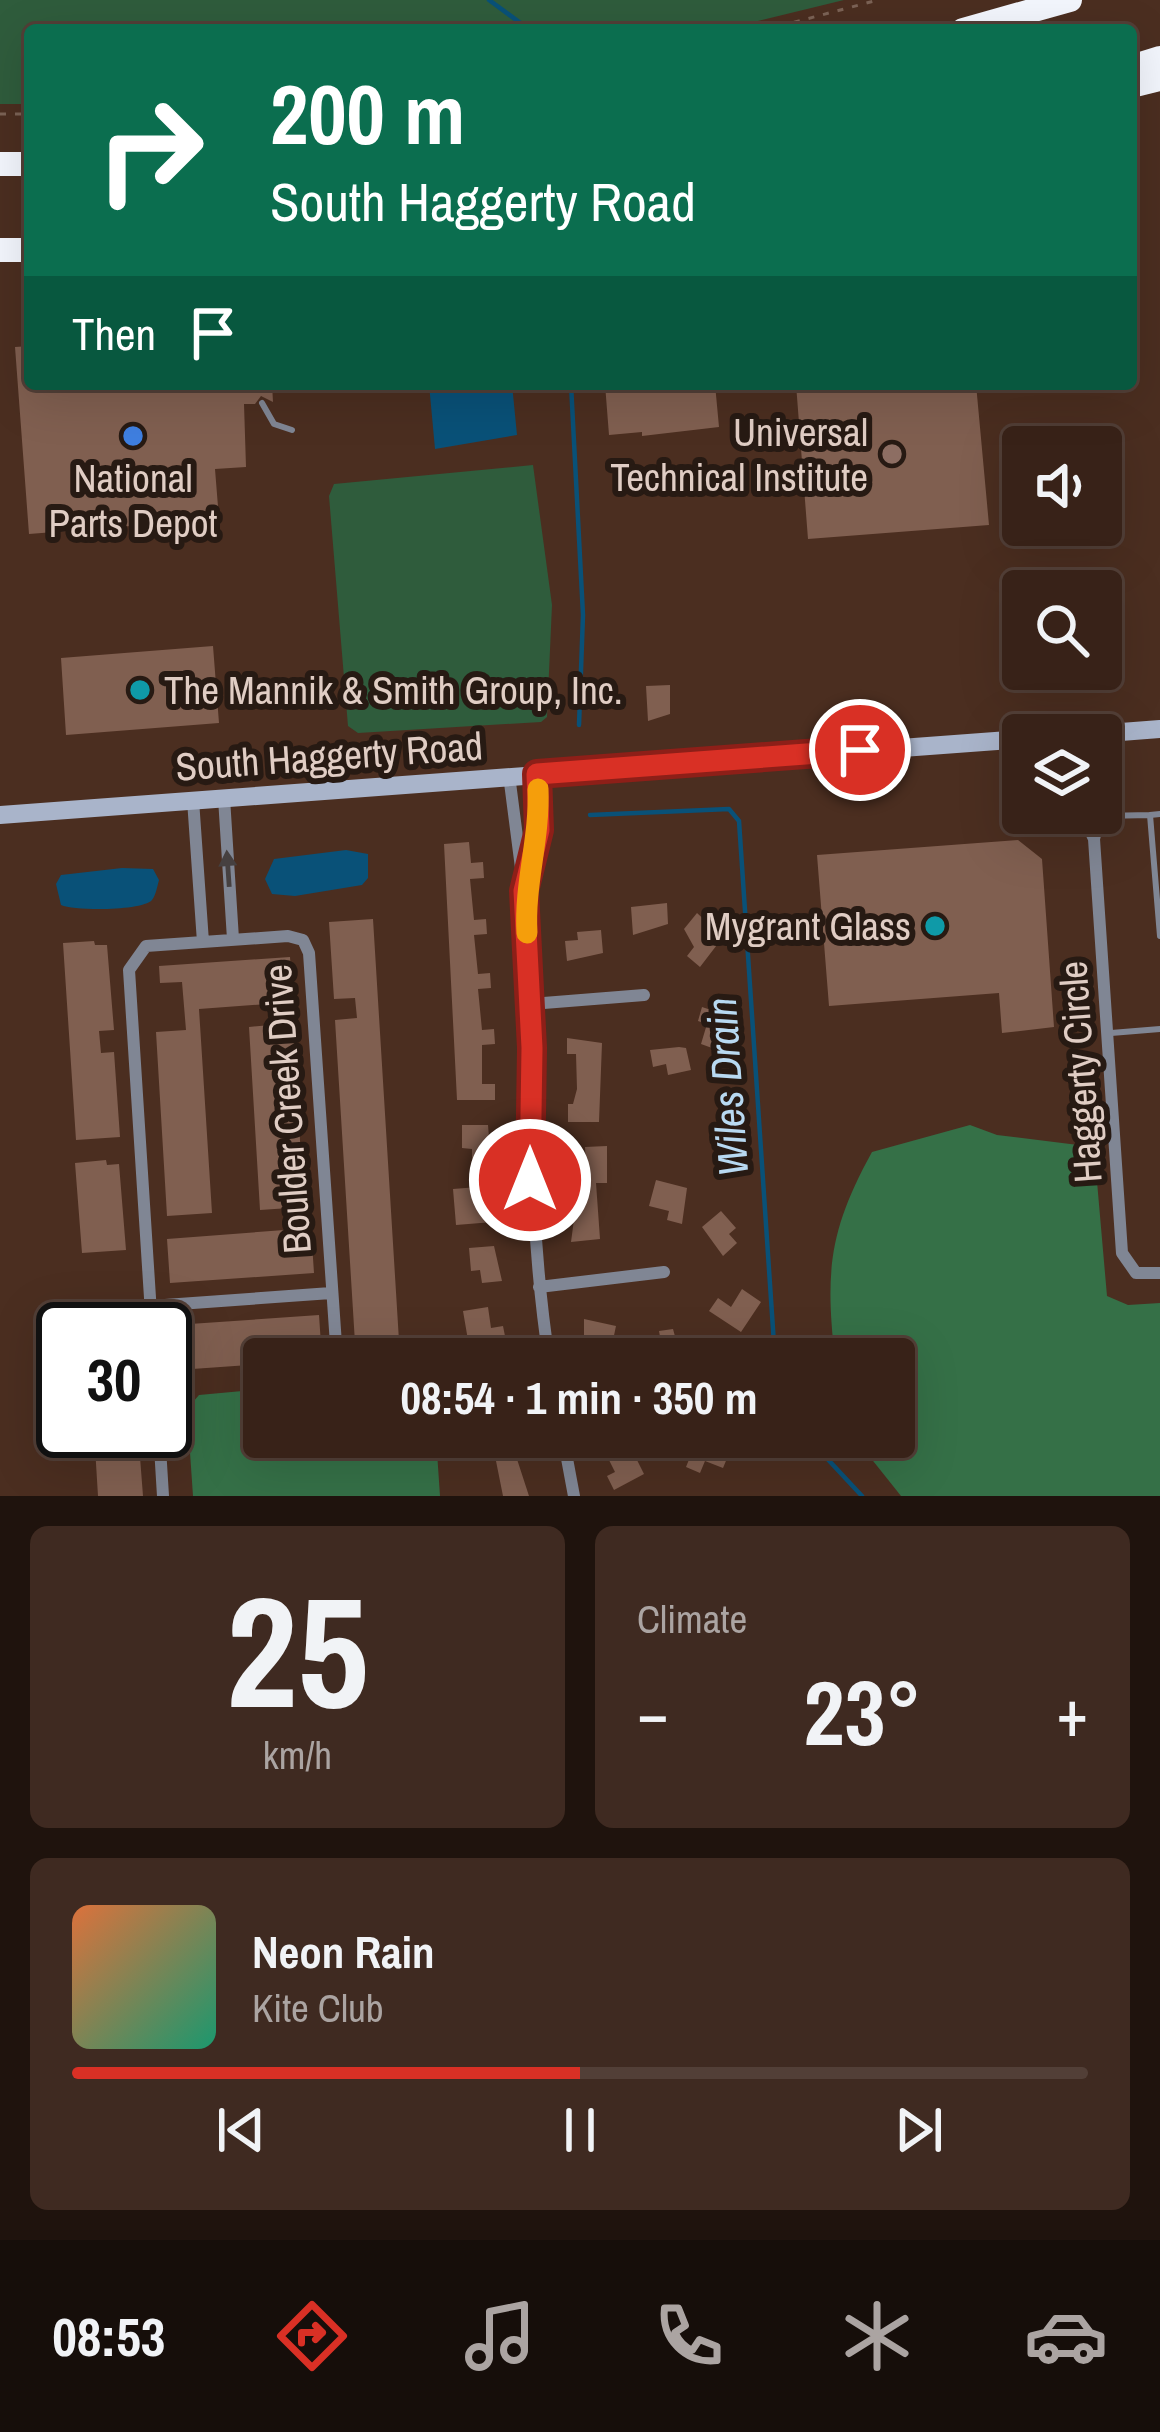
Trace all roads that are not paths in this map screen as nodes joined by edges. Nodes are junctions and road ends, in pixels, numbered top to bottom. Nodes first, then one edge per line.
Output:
1 (1070, 0) edge
2 (984, 24) edge
3 (262, 404) dead end
4 (292, 430) dead end
5 (1160, 729) edge
6 (1122, 733) edge
7 (1002, 741) edge
8 (537, 774) junction
9 (509, 775) junction
10 (224, 797) junction
11 (194, 800) junction
12 (0, 814) edge
13 (1155, 814) edge
14 (1122, 815) edge
15 (1092, 834) edge
16 (1095, 834) edge
17 (1094, 838) junction
18 (524, 891) junction
19 (1160, 936) edge
20 (233, 940) junction
21 (210, 941) junction
22 (644, 994) dead end
23 (531, 1004) junction
24 (1160, 1029) edge
25 (1107, 1033) junction
26 (664, 1272) dead end
27 (1160, 1274) edge
28 (539, 1287) junction
29 (331, 1292) junction
30 (151, 1302) edge
31 (192, 1303) edge
32 (335, 1338) edge
33 (546, 1338) edge
34 (161, 1458) edge
35 (567, 1458) edge
36 (163, 1496) edge
37 (574, 1496) edge

1 - 2 highway
3 - 4 lane
5 - 6 main road
7 - 8 main road, South Haggerty Road
8 - 9 main road, South Haggerty Road
8 - 18 street
9 - 10 main road, South Haggerty Road
9 - 18 street
10 - 11 main road, South Haggerty Road
20 -> 10 street
11 - 12 main road, South Haggerty Road
11 - 21 street
13 - 14 lane
13 - 19 lane
15 - 17 street, Haggerty Circle
16 - 17 street, Haggerty Circle
17 - 25 street, Haggerty Circle
18 - 23 street
20 - 21 street, Boulder Creek Drive
20 - 29 street, Boulder Creek Drive
21 - 30 street, Boulder Creek Drive
22 - 23 street
23 - 28 street
24 - 25 lane
25 - 27 street, Haggerty Circle
26 - 28 street
28 - 33 street
29 - 31 street
29 - 32 street, Boulder Creek Drive
34 - 36 street
35 - 37 street

